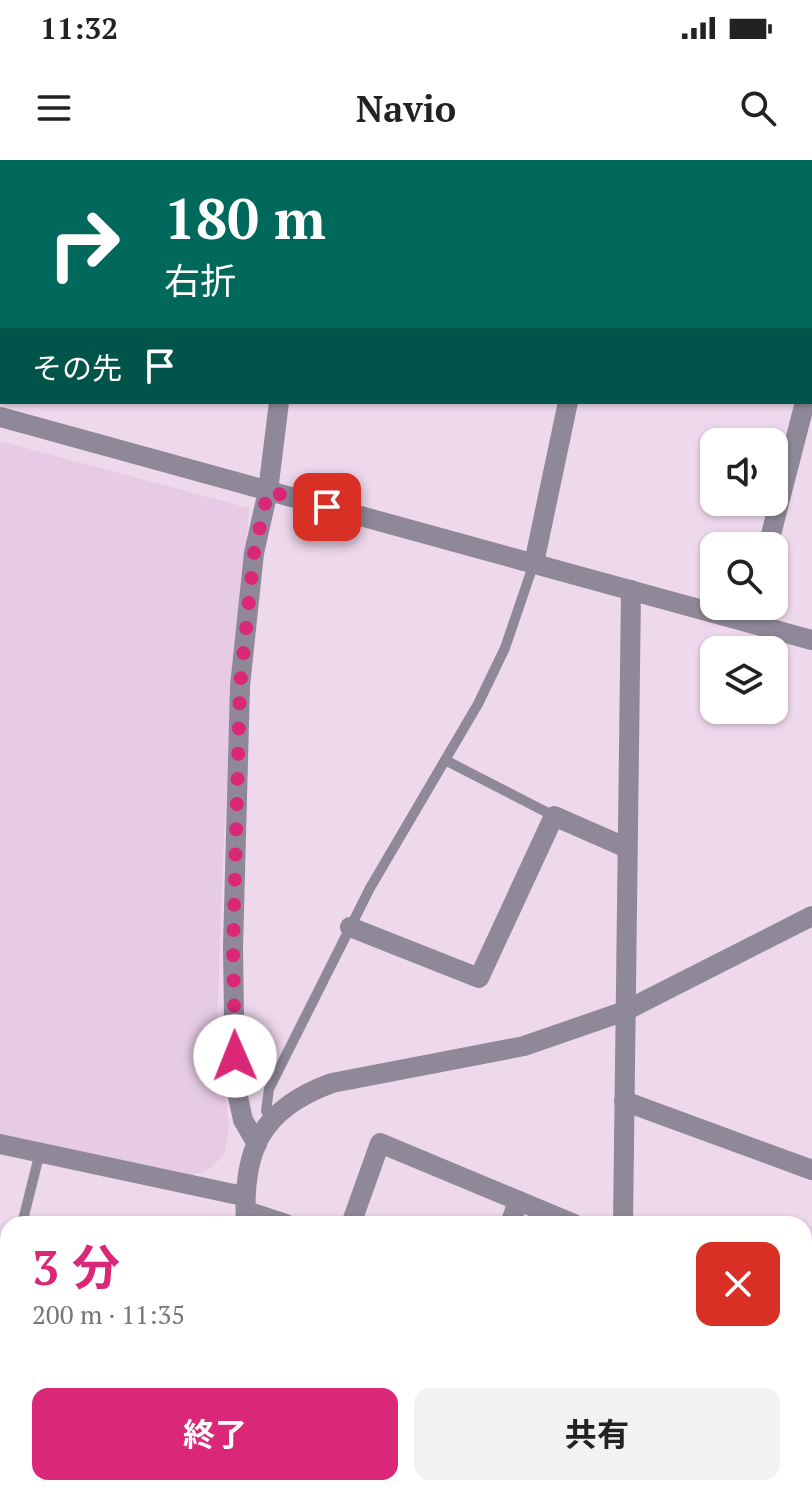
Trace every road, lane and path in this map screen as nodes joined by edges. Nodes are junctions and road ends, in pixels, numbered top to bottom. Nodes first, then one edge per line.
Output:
1 (279, 404) edge
2 (568, 404) edge
3 (804, 404) edge
4 (0, 417) edge
5 (268, 491) junction
6 (772, 532) edge
7 (534, 563) junction
8 (631, 590) junction
9 (700, 604) edge
10 (763, 620) edge
11 (812, 640) edge
12 (445, 760) junction
13 (554, 816) junction
14 (627, 848) junction
15 (812, 916) edge
16 (350, 927) junction
17 (625, 1011) junction
18 (624, 1101) junction
19 (272, 1120) junction
20 (0, 1144) edge
21 (257, 1144) junction
22 (40, 1152) junction
23 (812, 1170) edge
24 (518, 1202) junction
25 (245, 1210) edge
26 (24, 1216) edge
27 (354, 1216) edge
28 (513, 1216) edge
29 (554, 1216) edge
30 (623, 1216) edge

1 - 5 street
2 - 7 street
3 - 6 street
4 - 5 street
5 - 7 street
5 - 21 street
7 - 8 street
7 - 12 lane
8 - 9 street
8 - 14 street
10 - 11 street
12 - 13 lane
12 - 16 lane
13 - 14 street
13 - 16 street
14 - 17 street
15 - 17 street
16 - 19 lane
17 - 18 street
17 - 19 street
18 - 23 street
18 - 30 street
19 - 21 street
20 - 22 street
21 - 25 street
22 - 25 street
22 - 26 lane
24 - 27 street
24 - 28 street
24 - 29 street

